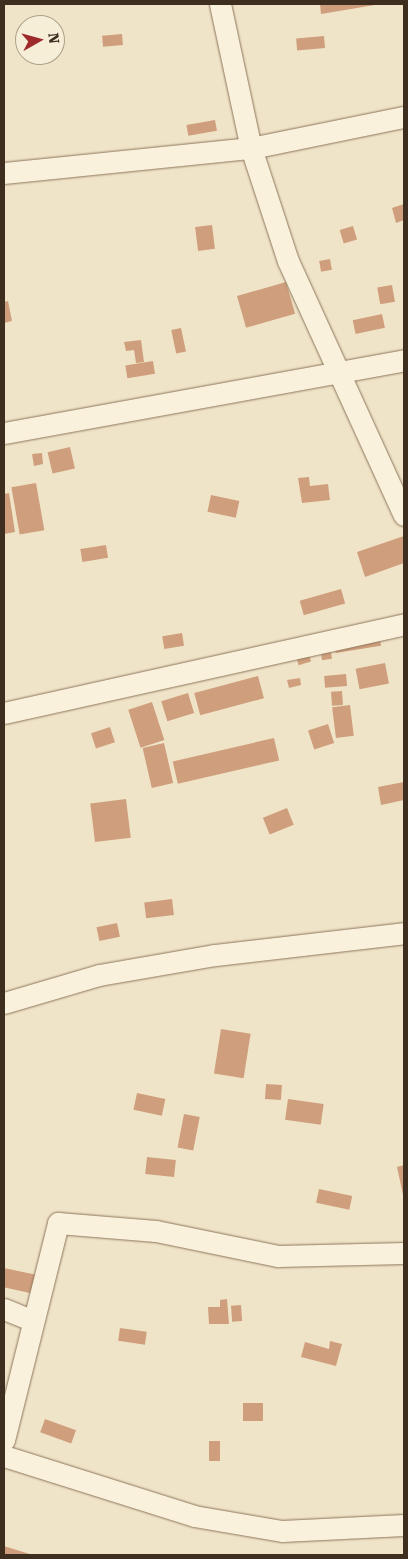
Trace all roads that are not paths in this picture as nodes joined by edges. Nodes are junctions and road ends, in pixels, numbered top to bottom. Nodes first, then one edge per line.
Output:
1 (220, 4) edge
2 (404, 117) edge
3 (251, 148) junction
4 (4, 173) edge
5 (404, 360) edge
6 (335, 372) junction
7 (4, 433) edge
8 (404, 515) edge
9 (404, 624) edge
10 (4, 713) edge
11 (404, 933) edge
12 (4, 1003) edge
13 (404, 1253) edge
14 (4, 1309) edge
15 (33, 1321) junction
16 (4, 1440) edge
17 (4, 1456) edge
18 (404, 1525) edge

1 - 3 street
2 - 3 street
3 - 4 street
3 - 6 street
5 - 6 street
6 - 7 street
6 - 8 street
9 - 10 street
11 - 12 street
13 - 15 street
14 - 15 street
15 - 16 street
17 - 18 street

